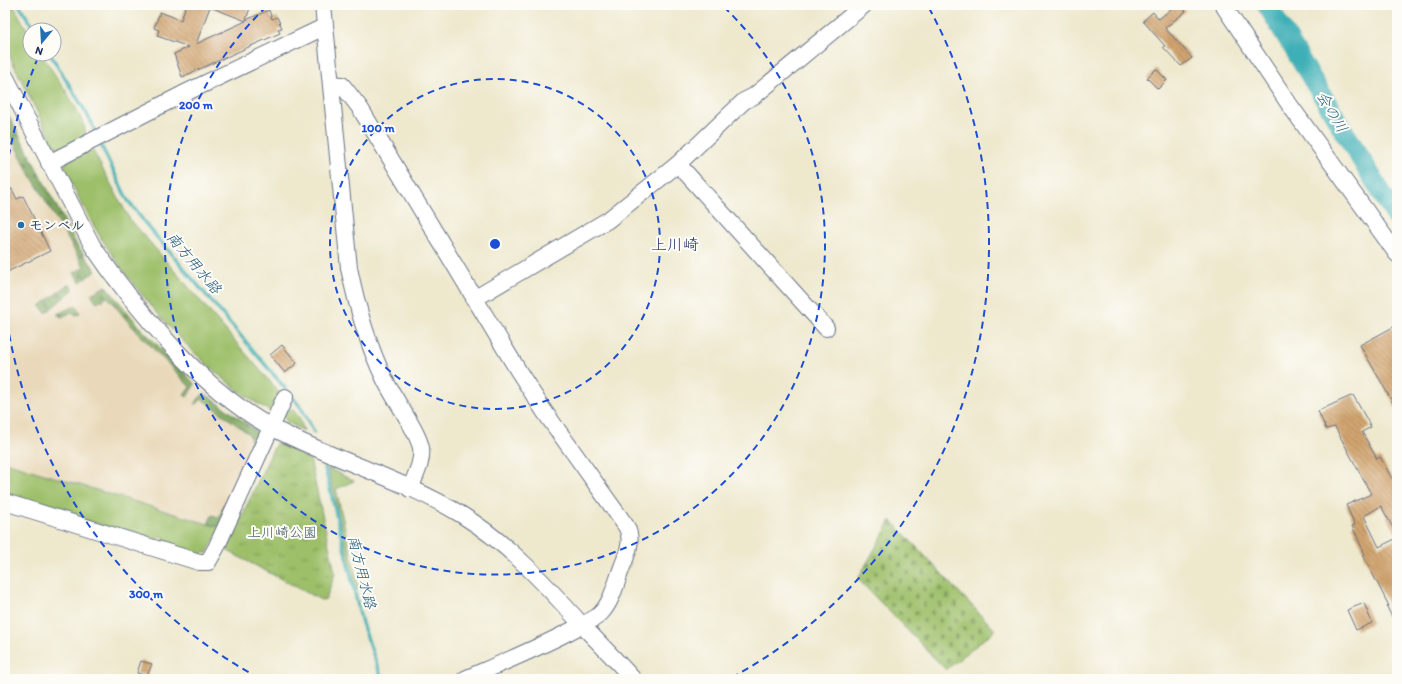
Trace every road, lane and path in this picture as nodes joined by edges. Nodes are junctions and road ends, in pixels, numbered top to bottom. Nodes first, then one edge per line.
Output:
1 (323, 5) edge
2 (864, 5) edge
3 (1224, 5) edge
4 (324, 27) junction
5 (5, 76) edge
6 (331, 84) junction
7 (49, 164) junction
8 (678, 164) junction
9 (1397, 254) edge
10 (474, 299) junction
11 (826, 328) dead end
12 (286, 397) dead end
13 (272, 427) junction
14 (410, 489) junction
15 (5, 502) edge
16 (582, 625) junction
17 (465, 679) edge
18 (633, 679) edge

1 - 4 street
2 - 8 street
3 - 9 street
4 - 6 street
4 - 7 street
5 - 7 street
6 - 10 street
6 - 14 street
7 - 13 street
8 - 10 street
8 - 11 street
10 - 16 street
12 - 13 street
13 - 14 street
13 - 15 street
14 - 16 street
16 - 17 street
16 - 18 street

